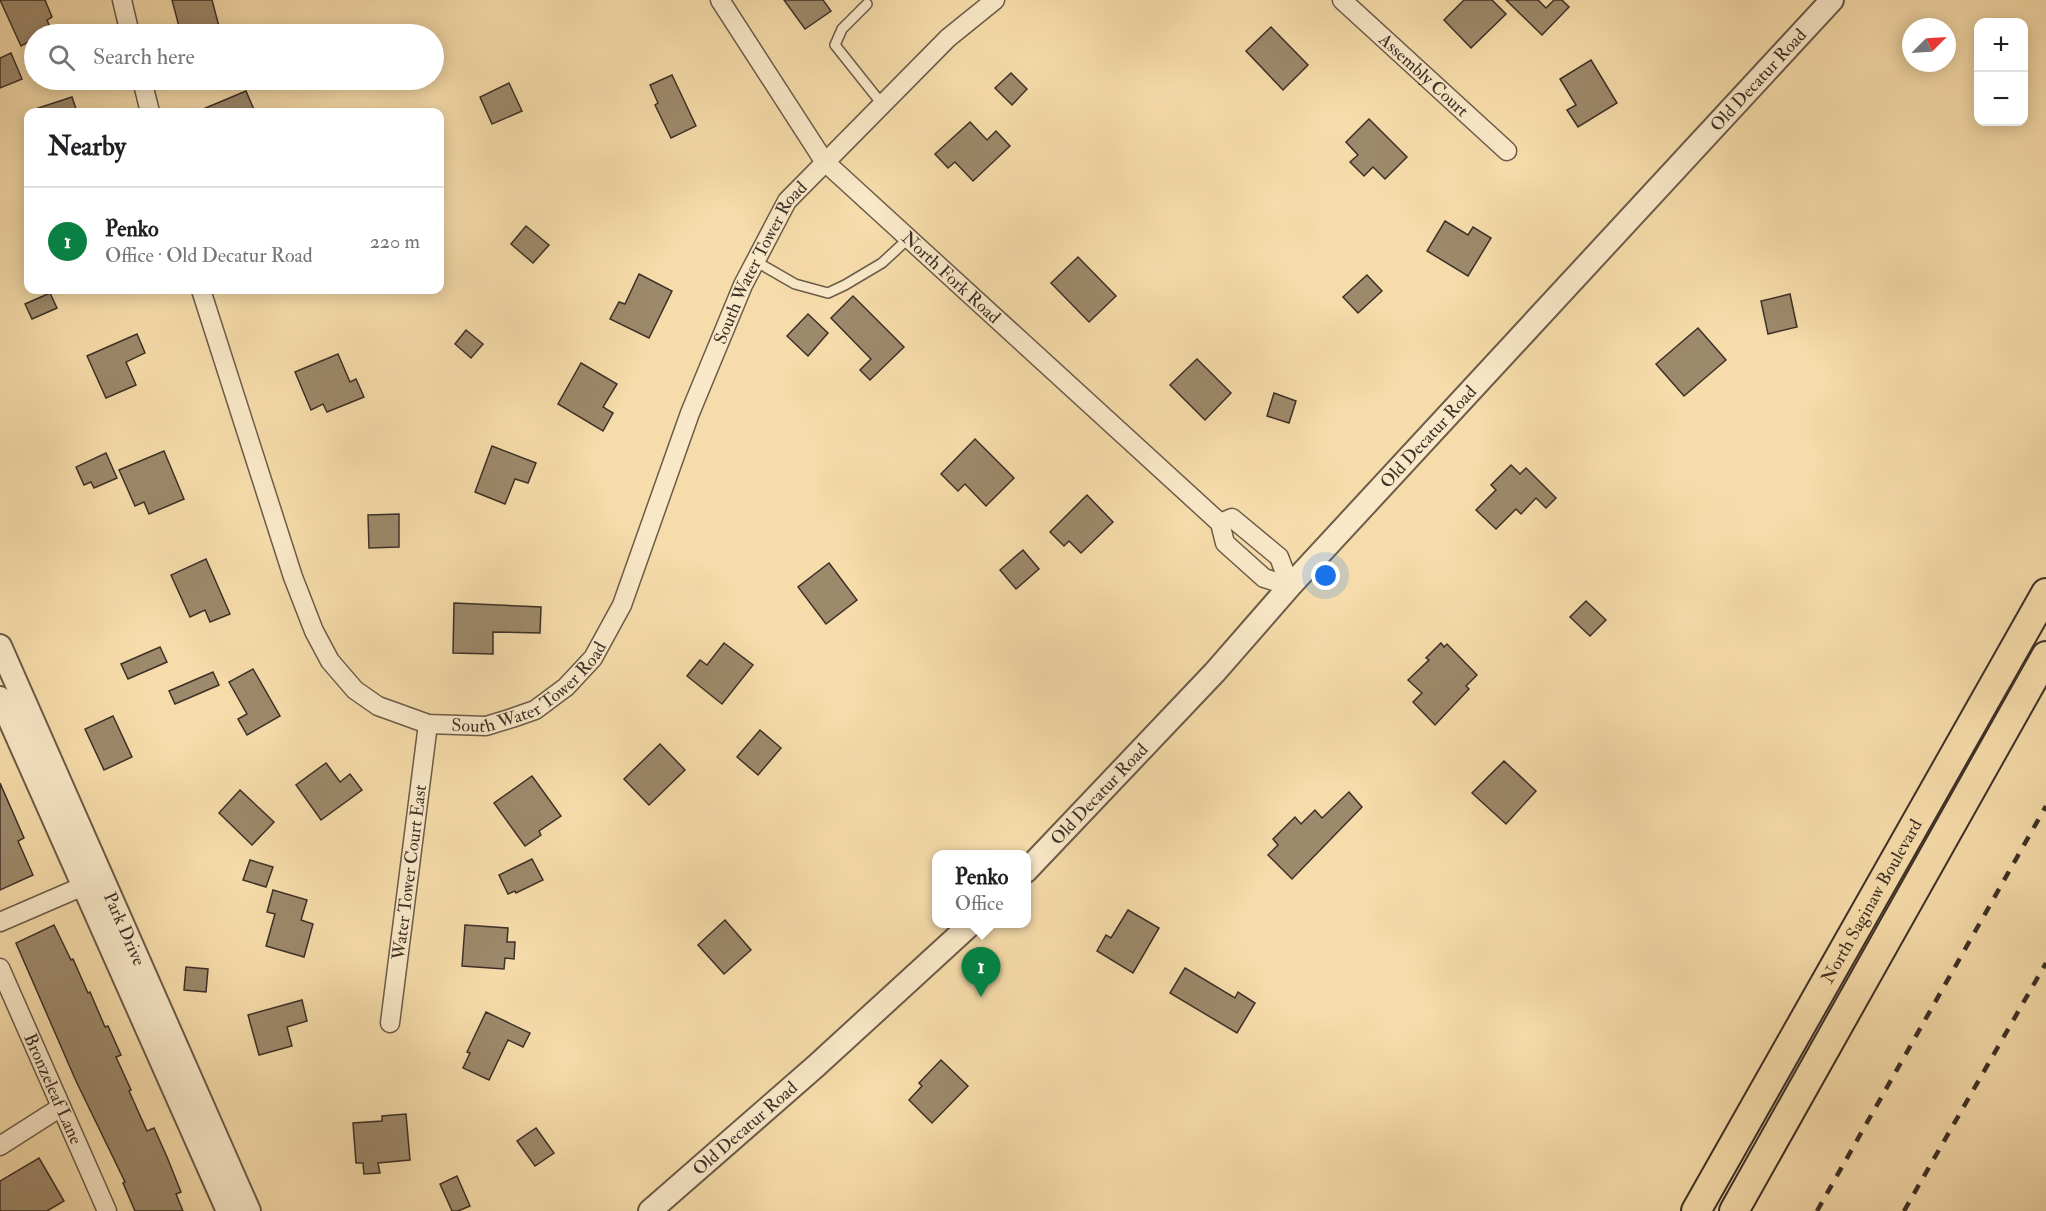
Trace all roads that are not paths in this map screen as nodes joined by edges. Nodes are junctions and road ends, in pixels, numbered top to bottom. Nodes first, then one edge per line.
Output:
1 (122, 0) edge
2 (720, 0) edge
3 (995, 0) edge
4 (1342, 0) edge
5 (1832, 0) edge
6 (867, 4) dead end
7 (128, 24) edge
8 (144, 90) edge
9 (882, 104) junction
10 (149, 108) edge
11 (1507, 151) dead end
12 (824, 161) junction
13 (909, 238) junction
14 (755, 261) junction
15 (202, 294) edge
16 (1220, 523) junction
17 (1290, 586) junction
18 (2046, 593) edge
19 (0, 646) edge
20 (2046, 656) edge
21 (0, 698) edge
22 (428, 724) junction
23 (1031, 866) edge
24 (93, 882) junction
25 (0, 922) edge
26 (967, 928) edge
27 (0, 968) edge
28 (390, 1023) dead end
29 (61, 1107) junction
30 (0, 1146) edge
31 (106, 1211) edge
32 (228, 1211) edge
33 (249, 1211) edge
34 (650, 1211) edge
35 (1696, 1211) edge
36 (1734, 1211) edge

1 - 7 street
2 - 12 street, North Fork Road
3 - 9 street, South Water Tower Road
4 - 11 street, Assembly Court
5 - 17 street, Old Decatur Road
6 - 9 lane
8 - 10 street
9 - 12 street, South Water Tower Road
12 - 13 street, North Fork Road
12 - 14 street, South Water Tower Road
13 - 14 lane
13 - 16 street, North Fork Road
14 - 22 street, South Water Tower Road
15 - 22 street, South Water Tower Road
16 - 17 street, North Fork Road
16 - 17 street, North Fork Road
17 - 23 street, Old Decatur Road
18 - 35 main road, North Saginaw Boulevard
19 - 24 street, Park Drive
20 - 36 main road, North Saginaw Boulevard
21 - 24 street, Park Drive
22 - 28 street, Water Tower Court East
24 - 25 street
24 - 32 street, Park Drive
24 - 33 street, Park Drive
26 - 34 street, Old Decatur Road
27 - 29 street, Bronzeleaf Lane
29 - 30 street
29 - 31 street, Bronzeleaf Lane

